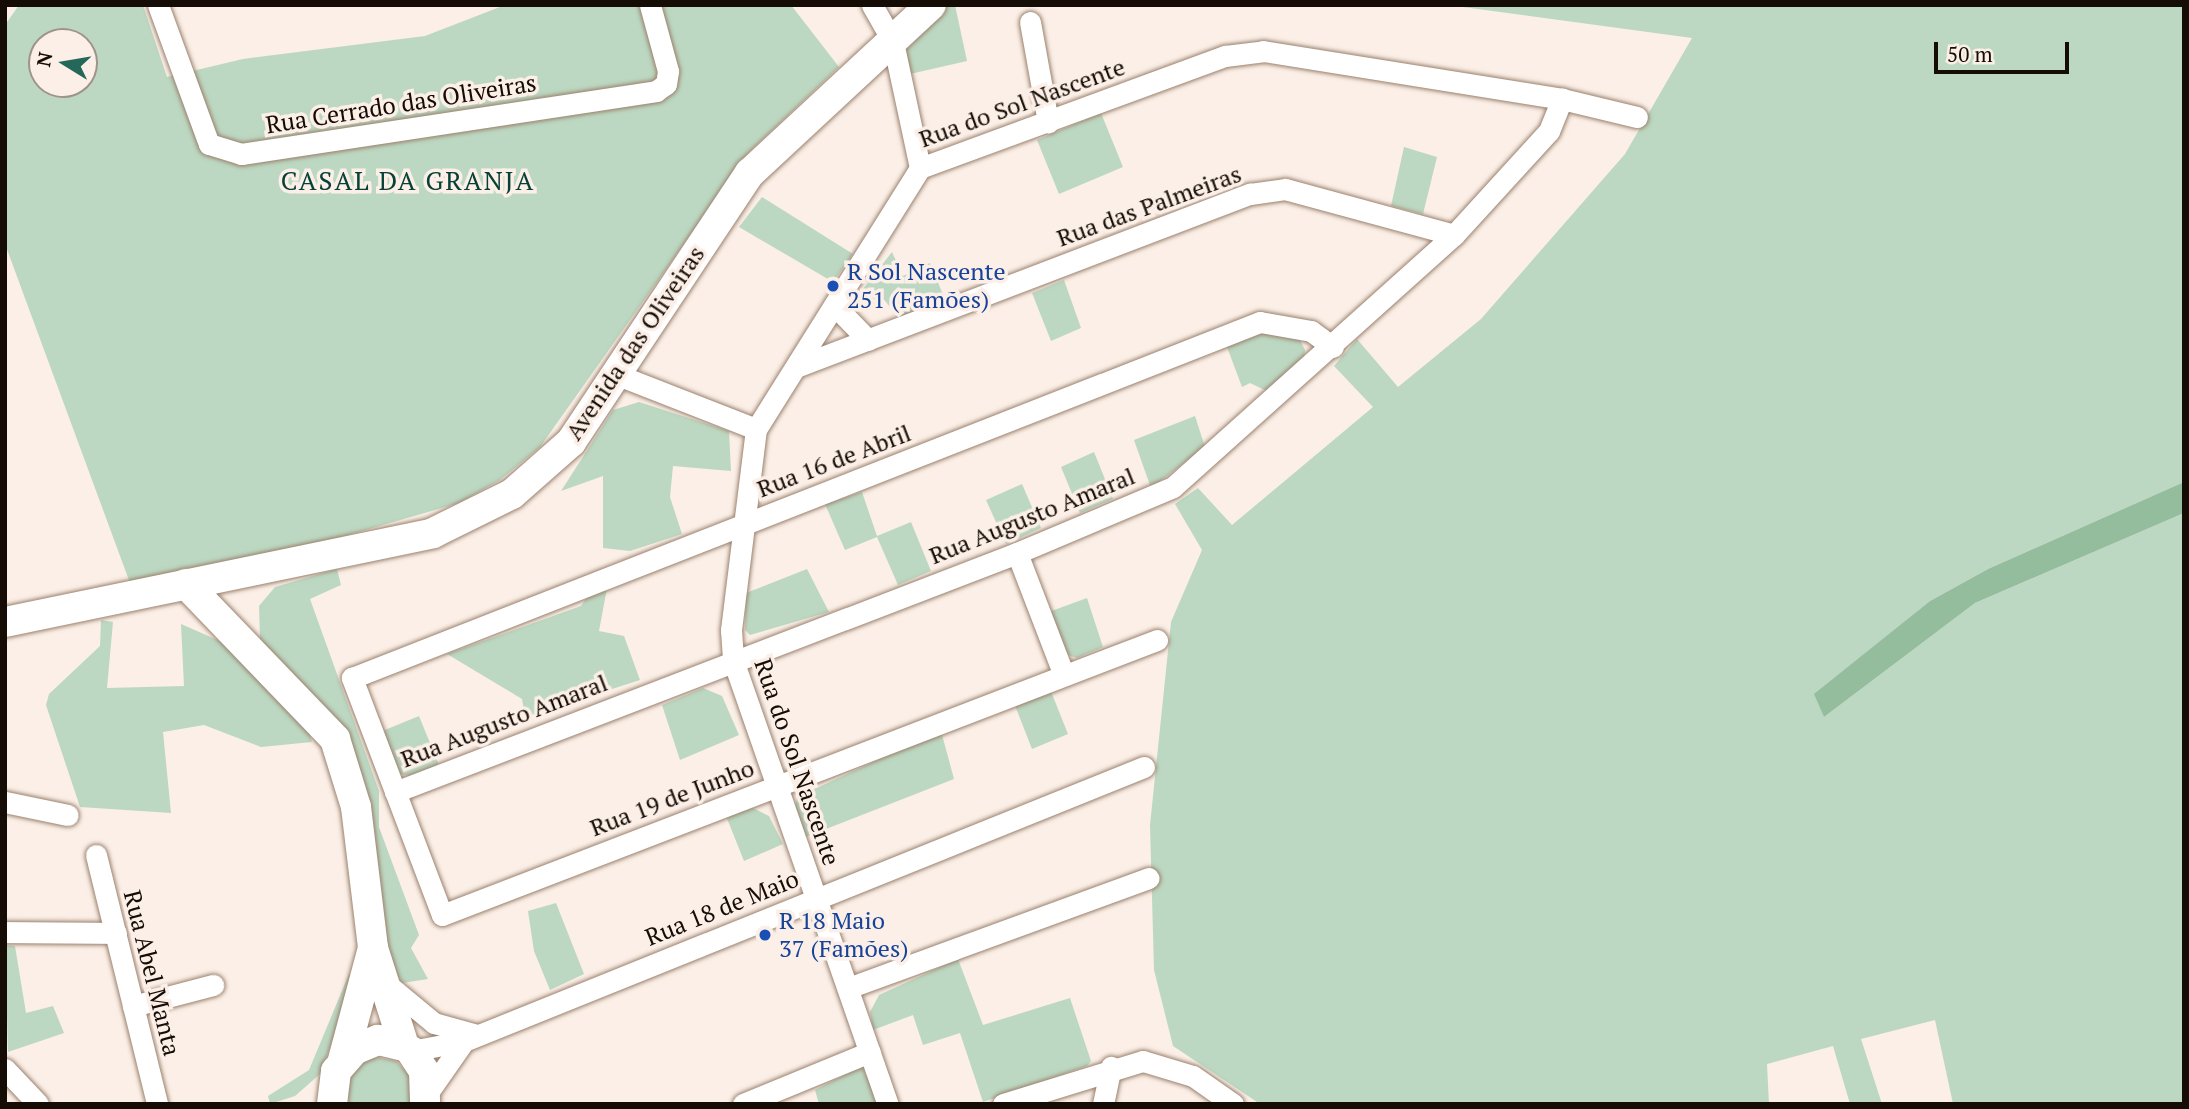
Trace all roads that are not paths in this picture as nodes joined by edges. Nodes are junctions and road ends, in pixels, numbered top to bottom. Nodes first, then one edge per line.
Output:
1 (158, 5) edge
2 (650, 5) edge
3 (872, 5) edge
4 (931, 5) edge
5 (1030, 22) dead end
6 (893, 42) junction
7 (1562, 99) junction
8 (1637, 117) dead end
9 (1048, 122) junction
10 (920, 168) junction
11 (1454, 235) junction
12 (836, 307) junction
13 (868, 340) junction
14 (1334, 347) junction
15 (796, 367) junction
16 (618, 374) junction
17 (757, 429) junction
18 (741, 526) junction
19 (1017, 553) junction
20 (186, 584) junction
21 (5, 622) edge
22 (1157, 640) dead end
23 (733, 660) junction
24 (1063, 673) junction
25 (1143, 767) dead end
26 (777, 786) junction
27 (395, 792) junction
28 (5, 802) edge
29 (68, 815) dead end
30 (96, 855) dead end
31 (1149, 878) dead end
32 (816, 899) junction
33 (5, 932) edge
34 (116, 933) junction
35 (373, 948) junction
36 (212, 985) dead end
37 (388, 985) junction
38 (848, 988) junction
39 (133, 1006) junction
40 (470, 1038) junction
41 (407, 1049) junction
42 (870, 1052) junction
43 (340, 1066) junction
44 (1111, 1067) junction
45 (5, 1069) edge
46 (426, 1099) edge
47 (38, 1104) edge
48 (157, 1104) edge
49 (308, 1104) edge
50 (332, 1104) edge
51 (743, 1104) edge
52 (888, 1104) edge
53 (1003, 1104) edge
54 (1103, 1104) edge
55 (1233, 1104) edge

1 - 2 street, Rua Cerrado das Oliveiras
3 - 6 street
4 - 6 street, Avenida das Oliveiras
5 - 9 street
6 - 10 street
6 - 16 street, Avenida das Oliveiras
7 - 8 street, Rua do Sol Nascente
7 - 9 street, Rua do Sol Nascente
7 - 11 street, Rua Augusto Amaral
9 - 10 street, Rua do Sol Nascente
10 - 12 street, Rua do Sol Nascente
11 - 13 street, Rua das Palmeiras
11 - 14 street, Rua Augusto Amaral
12 - 13 street
12 - 15 street, Rua do Sol Nascente
13 - 15 street, Rua das Palmeiras
14 - 18 street, Rua 16 de Abril
14 - 19 street, Rua Augusto Amaral
15 - 17 street, Rua do Sol Nascente
16 - 17 street
16 - 20 street, Avenida das Oliveiras
17 - 18 street, Rua do Sol Nascente
18 - 23 street, Rua do Sol Nascente
18 - 27 street, Rua 16 de Abril
19 - 23 street, Rua Augusto Amaral
19 - 24 street
20 - 21 street, Avenida das Oliveiras
20 - 35 street
22 - 24 street, Rua 19 de Junho
23 - 26 street, Rua do Sol Nascente
23 - 27 street, Rua Augusto Amaral
24 - 26 street, Rua 19 de Junho
25 - 32 street, Rua 18 de Maio
26 - 27 street, Rua 19 de Junho
26 - 32 street, Rua do Sol Nascente
28 - 29 street
30 - 34 street, Rua Abel Manta
31 - 38 street
32 - 38 street, Rua do Sol Nascente
32 - 40 street, Rua 18 de Maio
33 - 34 street
34 - 39 street, Rua Abel Manta
35 - 37 street
35 - 43 street
36 - 39 street
37 - 40 street
37 - 41 street
38 - 42 street, Rua do Sol Nascente
39 - 48 street, Rua Abel Manta
40 - 41 street, Rua 18 de Maio
40 - 46 street, Rua 18 de Maio
41 - 43 street
41 - 46 street
42 - 51 street
42 - 52 street, Rua do Sol Nascente
43 - 49 street
43 - 50 street
44 - 53 street
44 - 54 street
44 - 55 street
45 - 47 street

